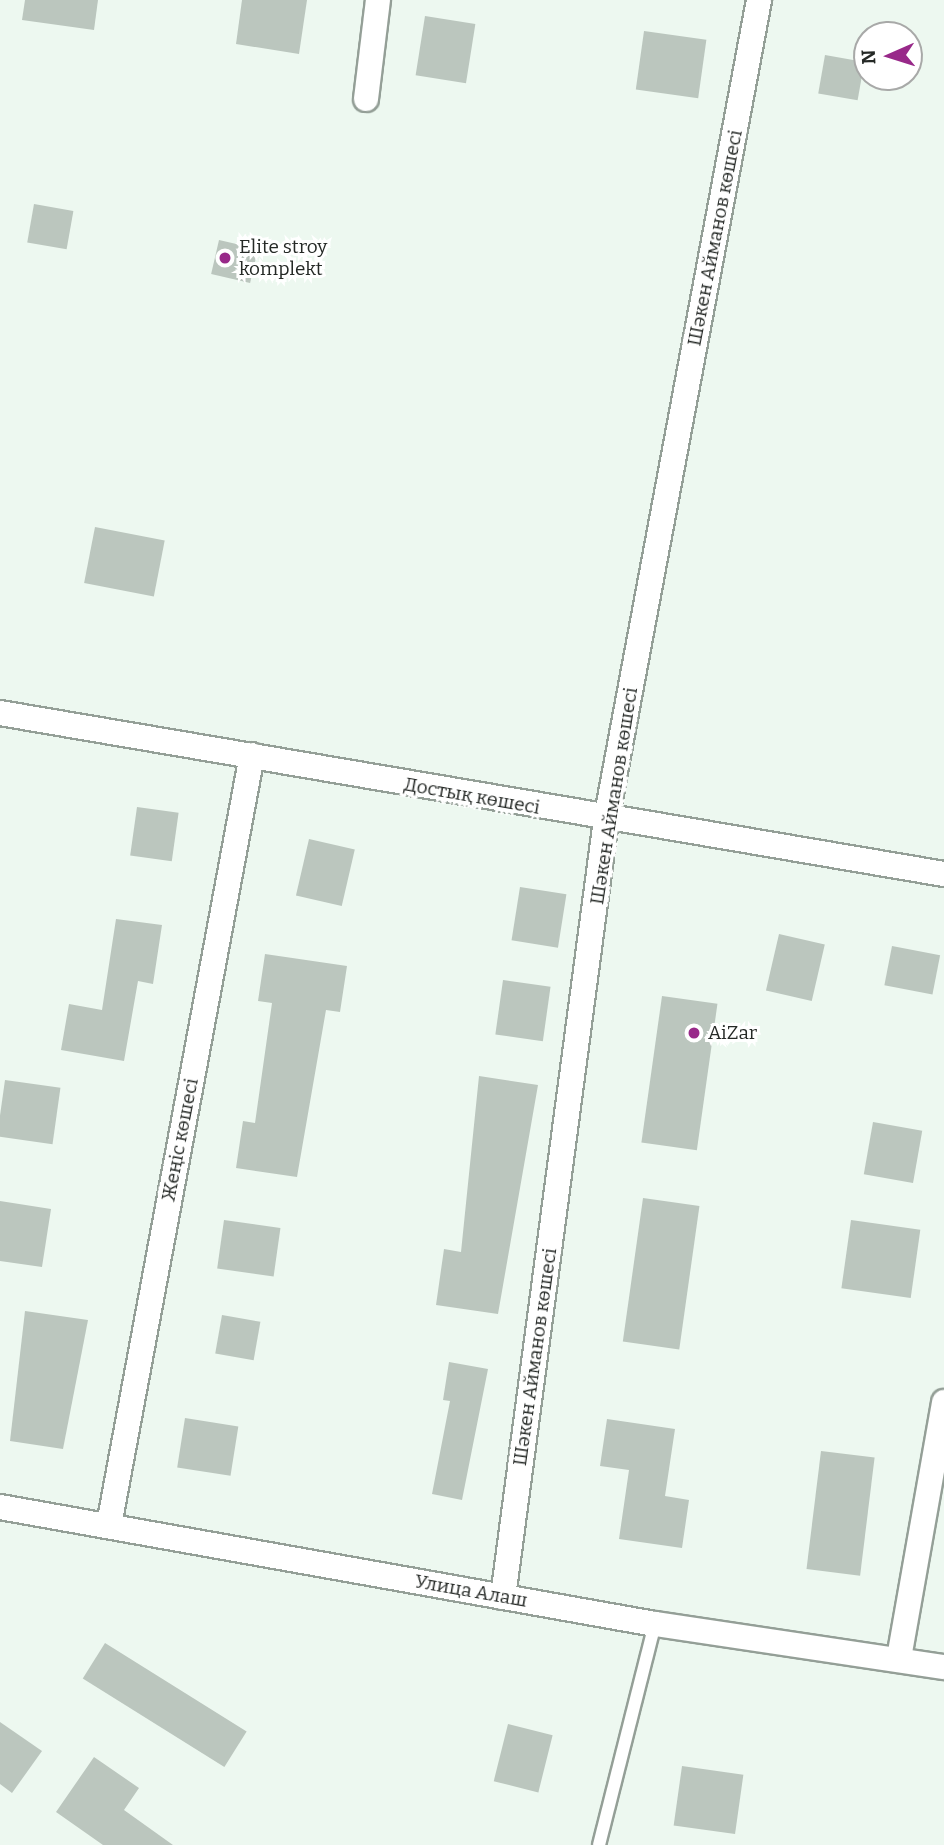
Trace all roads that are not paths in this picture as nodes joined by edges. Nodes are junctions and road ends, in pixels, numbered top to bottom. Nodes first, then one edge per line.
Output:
1 (378, 0) edge
2 (759, 0) edge
3 (366, 99) dead end
4 (0, 713) edge
5 (252, 755) junction
6 (606, 820) junction
7 (944, 874) edge
8 (944, 1402) edge
9 (0, 1507) edge
10 (109, 1525) junction
11 (503, 1597) junction
12 (655, 1624) junction
13 (899, 1658) junction
14 (944, 1667) edge
15 (599, 1845) edge

1 - 3 street
2 - 6 street, Шәкен Айманов көшесі
4 - 5 street, Достық көшесі
5 - 6 street, Достық көшесі
5 - 10 street, Жеңіс көшесі
6 - 7 street, Достық көшесі
6 - 11 street, Шәкен Айманов көшесі
8 - 13 street
9 - 10 street, Улица Алаш
10 - 11 street, Улица Алаш
11 - 12 street, Улица Алаш
12 - 13 street, Улица Алаш
12 - 15 lane
13 - 14 street, Улица Алаш

